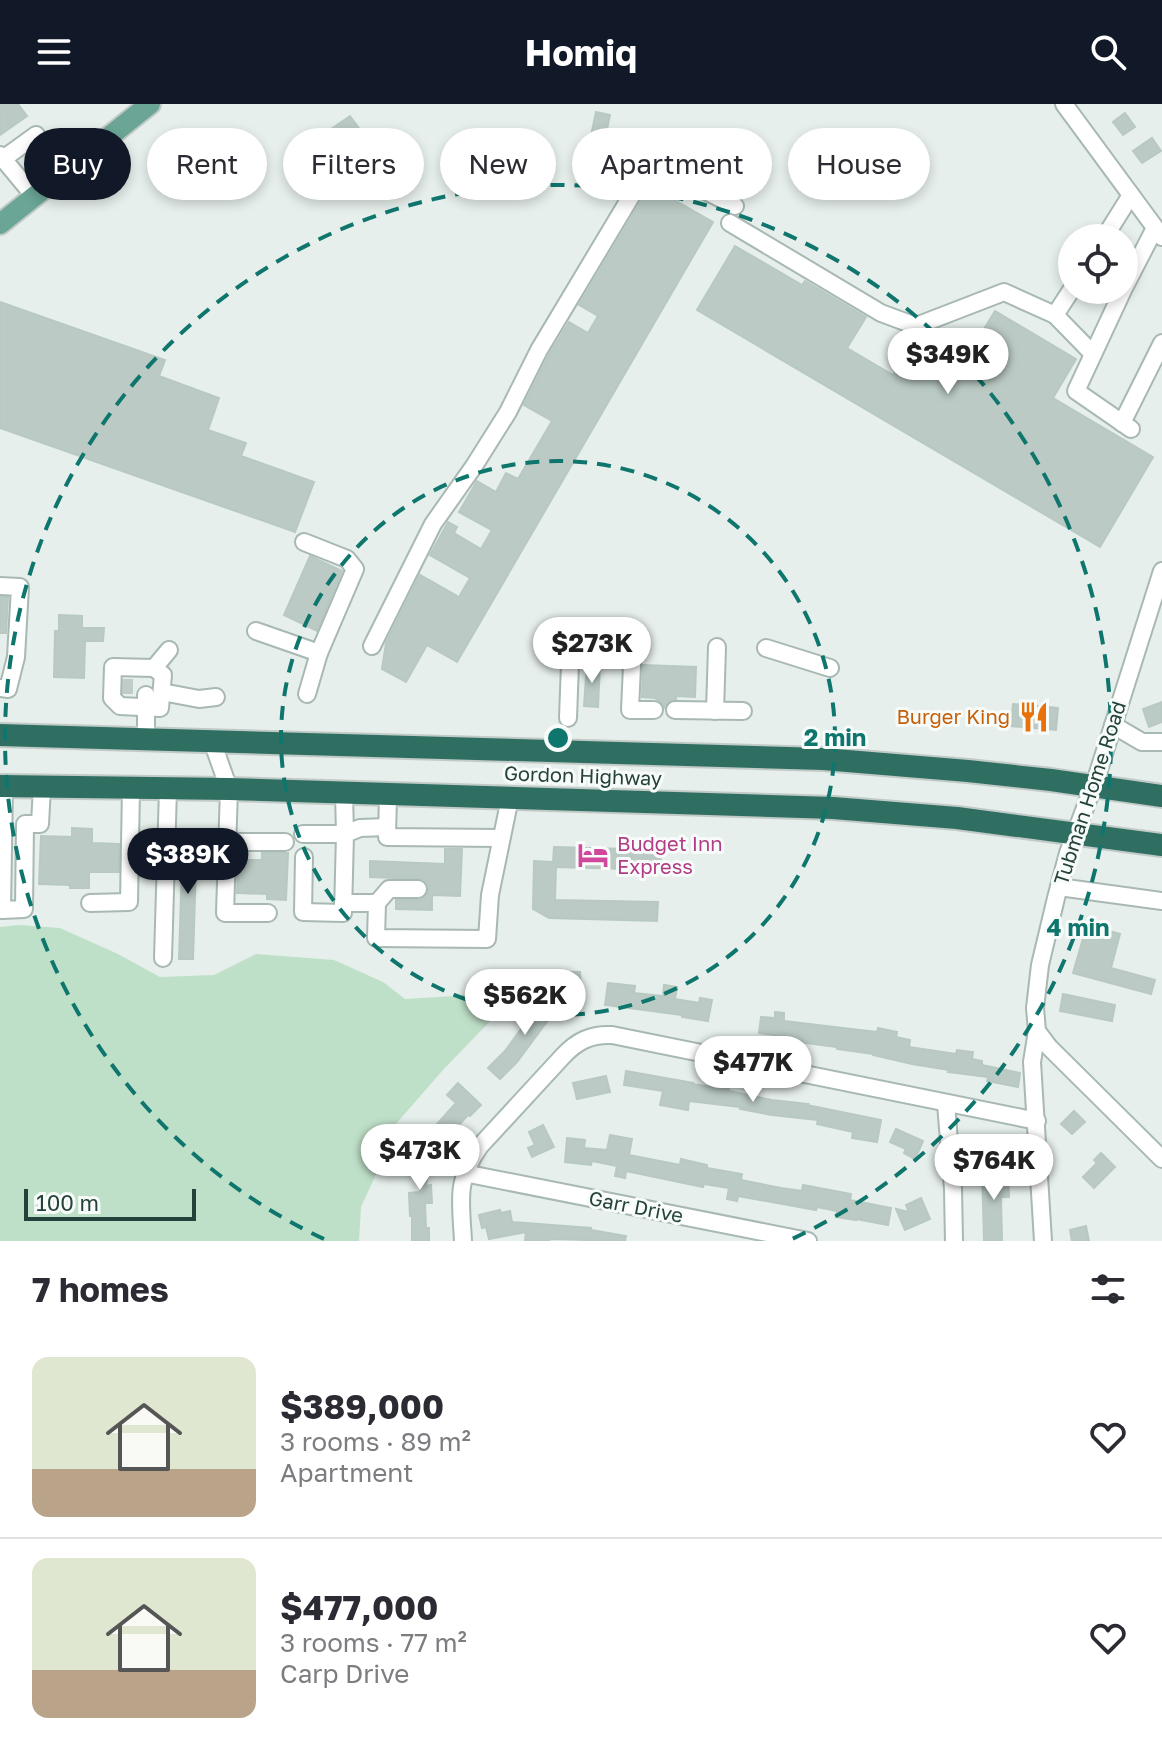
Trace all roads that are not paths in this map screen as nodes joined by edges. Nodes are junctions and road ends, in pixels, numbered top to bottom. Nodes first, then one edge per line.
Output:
1 (150, 104) edge
2 (1064, 104) edge
3 (120, 128) edge
4 (24, 143) edge
5 (2, 157) edge
6 (24, 184) edge
7 (1131, 195) junction
8 (29, 200) edge
9 (735, 206) dead end
10 (730, 223) dead end
11 (0, 224) edge
12 (1113, 224) edge
13 (1158, 233) edge
14 (1138, 266) edge
15 (1062, 304) edge
16 (1117, 304) edge
17 (1055, 315) junction
18 (1162, 343) edge
19 (1093, 354) junction
20 (304, 542) dead end
21 (1162, 571) edge
22 (0, 586) edge
23 (256, 631) dead end
24 (571, 637) dead end
25 (633, 644) dead end
26 (372, 646) dead end
27 (717, 647) dead end
28 (766, 648) dead end
29 (169, 650) dead end
30 (319, 653) junction
31 (830, 668) dead end
32 (150, 685) junction
33 (0, 688) edge
34 (307, 694) dead end
35 (216, 697) dead end
36 (654, 710) dead end
37 (675, 710) dead end
38 (715, 711) junction
39 (743, 711) dead end
40 (568, 718) dead end
41 (1113, 725) junction
42 (0, 735) edge
43 (146, 739) junction
44 (212, 741) junction
45 (1162, 742) edge
46 (2, 786) edge
47 (1093, 786) junction
48 (42, 787) junction
49 (131, 788) junction
50 (168, 789) junction
51 (229, 789) junction
52 (344, 793) junction
53 (388, 795) junction
54 (1162, 796) edge
55 (510, 798) junction
56 (3, 824) junction
57 (25, 824) junction
58 (387, 827) junction
59 (1076, 833) junction
60 (303, 834) dead end
61 (345, 834) junction
62 (501, 838) junction
63 (227, 842) junction
64 (285, 842) dead end
65 (1162, 845) edge
66 (304, 857) dead end
67 (1059, 887) junction
68 (418, 889) dead end
69 (1162, 901) edge
70 (90, 903) dead end
71 (343, 903) junction
72 (377, 903) junction
73 (268, 913) dead end
74 (163, 958) dead end
75 (1037, 1031) junction
76 (946, 1104) junction
77 (1037, 1121) junction
78 (1162, 1159) edge
79 (464, 1173) junction
80 (463, 1241) edge
81 (808, 1241) edge
82 (954, 1241) edge
83 (1043, 1241) edge

1 - 3 main road
2 - 7 street
4 - 5 street
5 - 6 street
7 - 12 street
7 - 13 street
8 - 11 main road
9 - 26 street
10 - 17 street
13 - 14 street
15 - 17 street
16 - 19 street
17 - 19 street
18 - 19 street
20 - 30 street
21 - 41 street, Tubman Home Road
22 - 33 street
23 - 30 street
24 - 40 street
25 - 36 street
27 - 38 street
28 - 31 street
29 - 32 street
30 - 34 street
32 - 32 street
32 - 35 street
32 - 43 street
37 - 38 street
38 - 39 street
41 - 45 street
41 - 47 street, Tubman Home Road
42 - 43 highway, Gordon Highway
43 - 44 highway, Gordon Highway
44 - 47 highway, Gordon Highway
44 - 51 street
46 - 48 highway, Gordon Highway
46 - 56 street
47 - 54 highway, Gordon Highway
47 - 59 street, Tubman Home Road
48 - 49 highway, Gordon Highway
48 - 57 street
49 - 50 highway, Gordon Highway
49 - 70 street
50 - 51 highway, Gordon Highway
50 - 74 street
51 - 52 highway, Gordon Highway
51 - 63 street
52 - 53 highway, Gordon Highway
52 - 61 street
53 - 55 highway, Gordon Highway
53 - 58 street
55 - 59 highway, Gordon Highway
55 - 62 street
56 - 57 street
56 - 57 street
58 - 61 street
58 - 62 street
59 - 65 highway, Gordon Highway
59 - 67 street, Tubman Home Road
60 - 61 street
61 - 71 street
62 - 72 street
63 - 64 street
63 - 73 street
66 - 71 street
67 - 69 street
67 - 75 street, Tubman Home Road
68 - 72 street
71 - 72 street
75 - 77 street, Tubman Home Road
75 - 78 street
76 - 77 street
76 - 79 street
76 - 82 street
77 - 83 street, Tubman Home Road
79 - 80 street
79 - 81 street, Garr Drive

